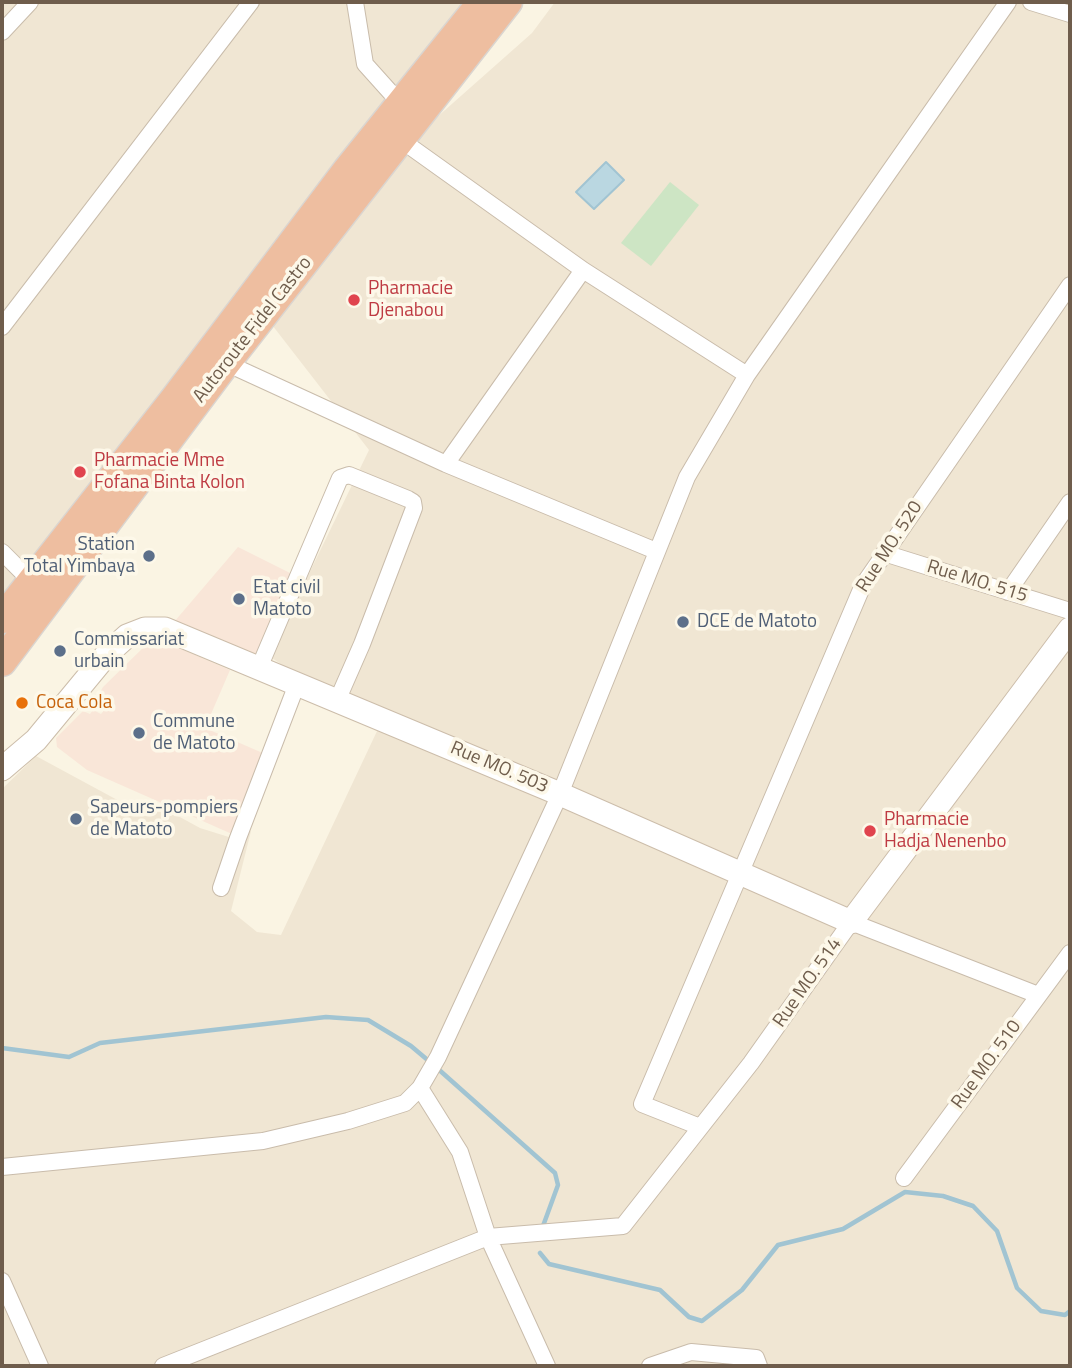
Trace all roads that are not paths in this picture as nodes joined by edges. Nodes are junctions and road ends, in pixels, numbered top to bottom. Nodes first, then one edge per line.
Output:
1 (30, 2) edge
2 (251, 2) edge
3 (355, 2) edge
4 (481, 2) edge
5 (508, 2) edge
6 (1008, 2) edge
7 (1031, 2) edge
8 (1070, 14) edge
9 (2, 32) edge
10 (400, 103) junction
11 (401, 140) junction
12 (583, 270) junction
13 (1070, 285) edge
14 (2, 327) edge
15 (226, 363) junction
16 (747, 376) junction
17 (446, 464) junction
18 (1070, 502) edge
19 (656, 551) junction
20 (2, 552) edge
21 (884, 553) junction
22 (40, 589) junction
23 (1007, 592) junction
24 (1070, 611) edge
25 (2, 619) edge
26 (1070, 629) edge
27 (2, 662) edge
28 (259, 668) junction
29 (297, 684) junction
30 (337, 701) junction
31 (2, 769) edge
32 (559, 794) junction
33 (739, 873) junction
34 (221, 888) dead end
35 (851, 922) junction
36 (1070, 953) edge
37 (1038, 995) junction
38 (420, 1088) junction
39 (700, 1127) junction
40 (2, 1167) edge
41 (904, 1178) dead end
42 (488, 1237) junction
43 (2, 1281) edge
44 (40, 1366) edge
45 (163, 1366) edge
46 (547, 1366) edge
47 (650, 1366) edge
48 (759, 1366) edge

1 - 9 street
2 - 14 street
3 - 10 street
4 - 10 highway, Autoroute Fidel Castro
5 - 11 highway, Autoroute Fidel Castro
6 - 16 street
7 - 8 street
10 - 22 highway, Autoroute Fidel Castro
11 - 12 street
11 - 15 highway, Autoroute Fidel Castro
12 - 16 street
12 - 17 street
13 - 21 street, Rue MO. 520
15 - 17 street
15 - 22 highway, Autoroute Fidel Castro
16 - 19 street
17 - 19 street
18 - 23 street
19 - 32 street
20 - 22 street
21 - 23 street, Rue MO. 515
21 - 33 street, Rue MO. 520
22 - 25 highway, Autoroute Fidel Castro
22 - 27 highway, Autoroute Fidel Castro
23 - 24 street, Rue MO. 515
26 - 35 street, Rue MO. 514
28 - 29 street, Rue MO. 503
28 - 30 street
28 - 31 street, Rue MO. 503
29 - 30 street, Rue MO. 503
29 - 34 street
30 - 32 street, Rue MO. 503
32 - 33 street, Rue MO. 503
32 - 38 street
33 - 35 street, Rue MO. 503
33 - 39 street, Rue MO. 520
35 - 37 street, Rue MO. 503
35 - 39 street, Rue MO. 514
36 - 37 street, Rue MO. 510
37 - 41 street, Rue MO. 510
38 - 40 street
38 - 42 street
39 - 42 street, Rue MO. 514
42 - 45 street, Rue MO. 514
42 - 46 street
43 - 44 street
47 - 48 street

